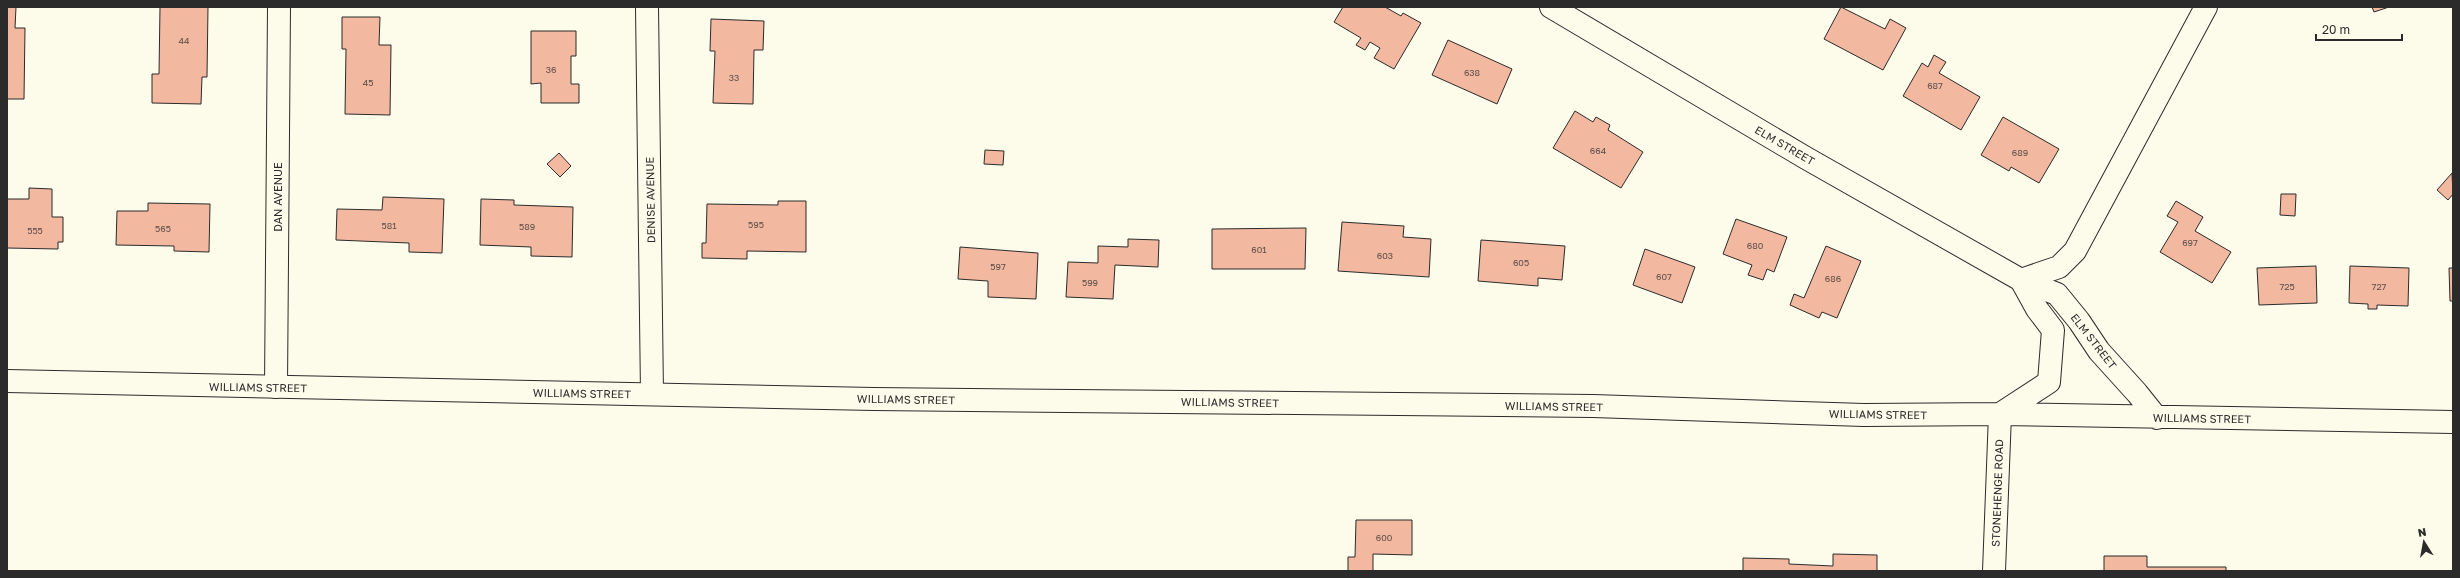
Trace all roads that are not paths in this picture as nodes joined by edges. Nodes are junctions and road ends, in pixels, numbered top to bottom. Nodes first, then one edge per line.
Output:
1 (279, 7) edge
2 (647, 7) edge
3 (1551, 7) edge
4 (2206, 7) edge
5 (2021, 280) junction
6 (7, 381) edge
7 (276, 387) junction
8 (652, 394) junction
9 (2000, 414) junction
10 (2157, 418) junction
11 (2453, 422) edge
12 (1994, 571) edge

1 - 7 street, DAN AVENUE
2 - 8 street, DENISE AVENUE
3 - 5 street, ELM STREET
4 - 5 street
5 - 9 street
5 - 10 street, ELM STREET
6 - 7 street, WILLIAMS STREET
7 - 8 street, WILLIAMS STREET
8 - 9 street, WILLIAMS STREET
9 - 10 street, WILLIAMS STREET
9 - 12 street, STONEHENGE ROAD
10 - 11 street, WILLIAMS STREET

